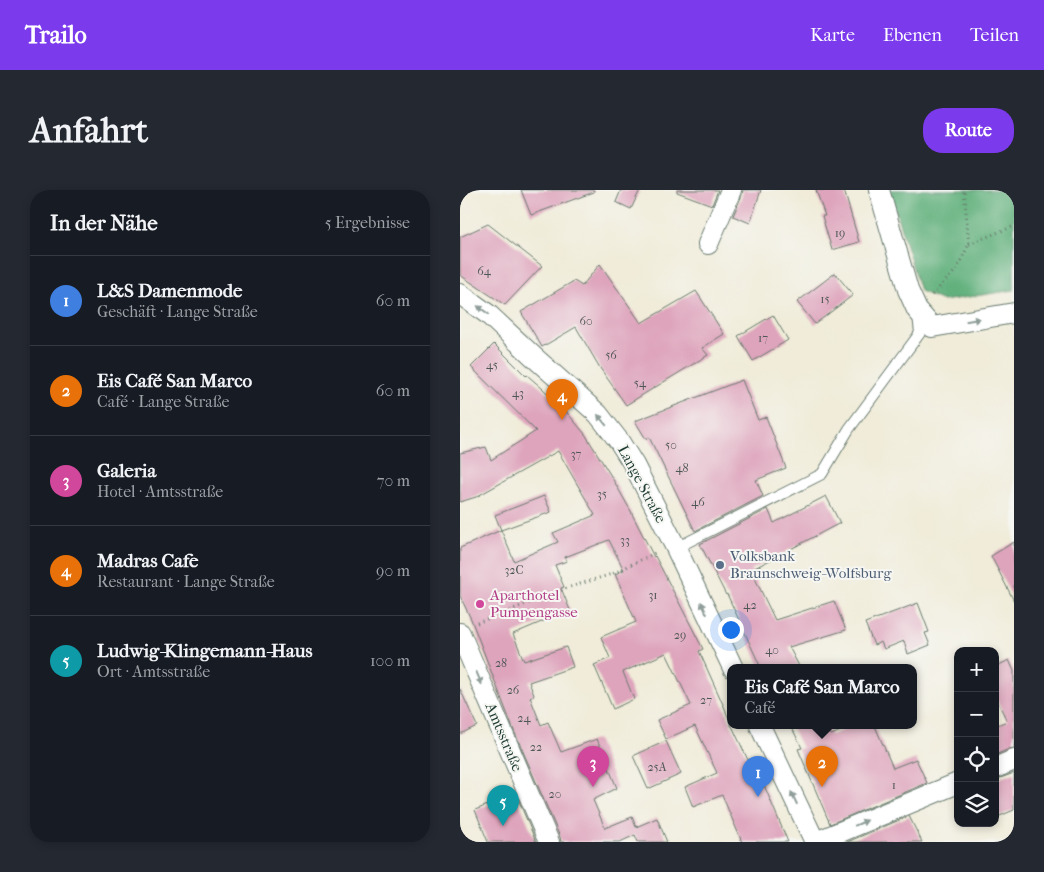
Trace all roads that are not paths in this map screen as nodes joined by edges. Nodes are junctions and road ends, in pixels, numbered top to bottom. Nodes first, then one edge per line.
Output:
1 (731, 190) edge
2 (879, 190) edge
3 (708, 244) dead end
4 (460, 294) edge
5 (917, 310) junction
6 (1014, 313) edge
7 (675, 546) junction
8 (465, 630) edge
9 (731, 664) edge
10 (761, 729) edge
11 (1014, 760) edge
12 (999, 766) edge
13 (954, 785) edge
14 (549, 842) edge
15 (816, 842) edge

1 - 3 street
2 - 5 street
7 -> 4 street, Lange Straße
5 -> 6 street
5 - 7 lane
9 -> 7 street, Lange Straße
8 -> 14 street, Amtsstraße
15 -> 10 street
11 - 12 street
15 -> 13 street

